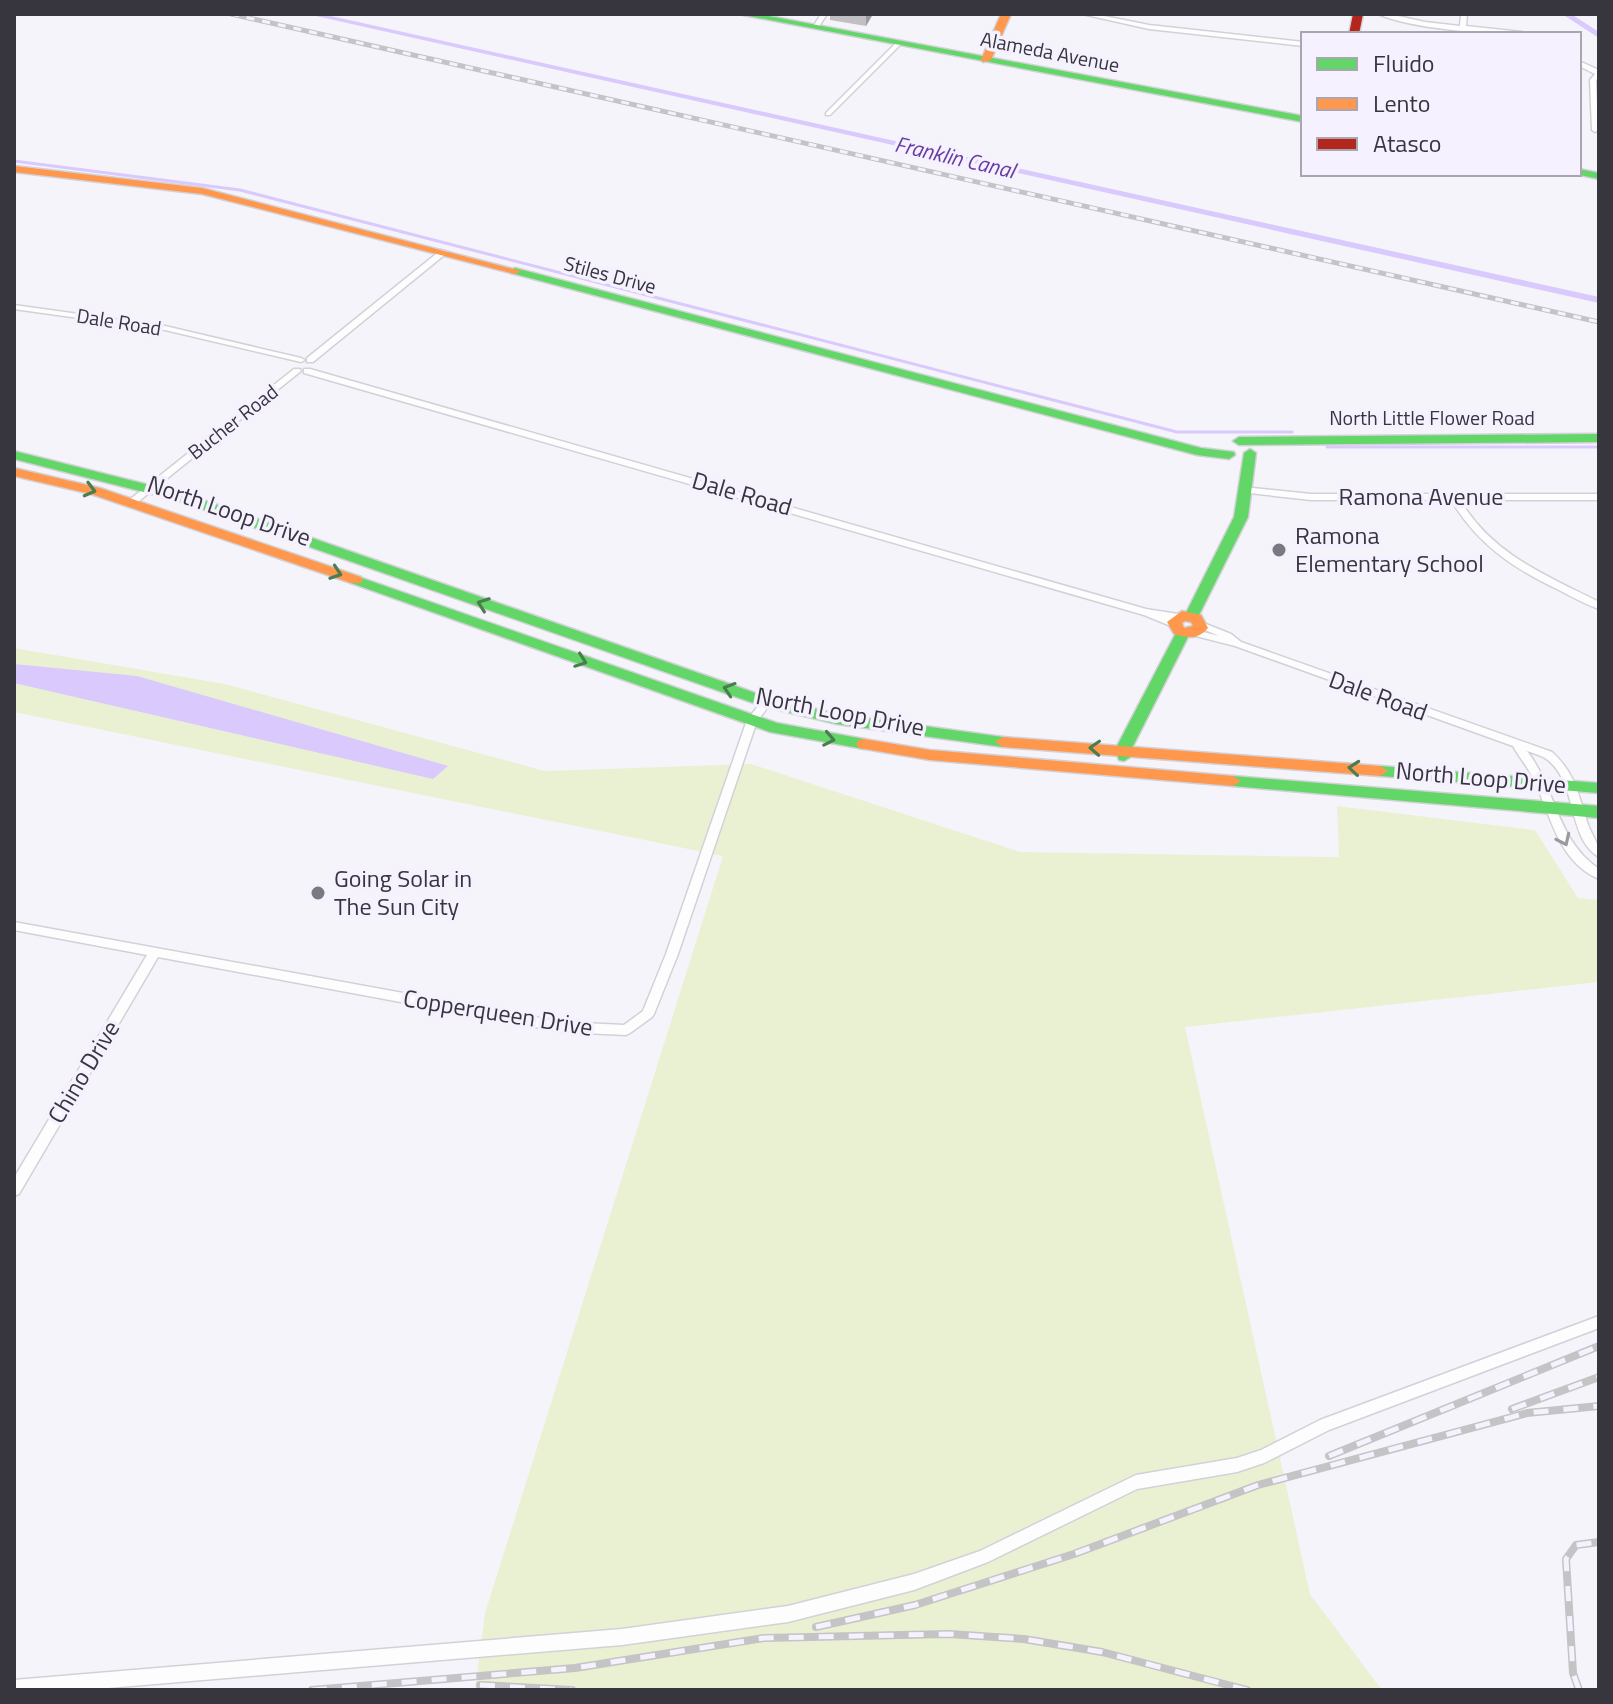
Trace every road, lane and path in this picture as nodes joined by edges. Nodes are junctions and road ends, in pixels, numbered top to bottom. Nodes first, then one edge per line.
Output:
1 (743, 14) edge
2 (1006, 14) edge
3 (1085, 14) edge
4 (1381, 14) edge
5 (1464, 14) edge
6 (820, 20) edge
7 (1463, 28) junction
8 (1502, 32) edge
9 (899, 43) junction
10 (1301, 44) edge
11 (986, 60) junction
12 (1581, 64) edge
13 (1599, 73) edge
14 (828, 114) dead end
15 (1301, 119) edge
16 (1595, 130) dead end
17 (14, 169) edge
18 (444, 252) junction
19 (14, 307) edge
20 (304, 366) junction
21 (1599, 438) edge
22 (1239, 453) junction
23 (14, 455) edge
24 (14, 472) edge
25 (150, 488) junction
26 (1243, 490) junction
27 (1454, 497) junction
28 (1599, 497) edge
29 (131, 503) junction
30 (439, 588) junction
31 (423, 604) junction
32 (1599, 606) edge
33 (1187, 625) junction
34 (767, 702) junction
35 (752, 720) junction
36 (1518, 746) junction
37 (1123, 750) junction
38 (1126, 772) junction
39 (1541, 783) junction
40 (1573, 786) junction
41 (1599, 788) edge
42 (1552, 808) junction
43 (1581, 810) junction
44 (1599, 812) edge
45 (1599, 853) edge
46 (1599, 875) edge
47 (14, 926) edge
48 (154, 954) junction
49 (14, 1190) edge
50 (1599, 1322) edge
51 (14, 1688) edge

1 - 6 main road, Alameda Avenue
2 - 11 main road
3 - 10 street
4 - 7 street
5 - 7 street
6 - 9 main road, Alameda Avenue
7 - 8 street
9 - 11 main road, Alameda Avenue
9 - 14 street
11 - 15 main road, Alameda Avenue
12 - 13 street
13 - 16 street
17 - 18 main road, Stiles Drive
18 - 20 street, Bucher Road
18 - 22 main road, Stiles Drive
19 - 20 street, Dale Road
20 - 25 street, Bucher Road
20 - 33 street, Dale Road
21 - 22 main road, North Little Flower Road
22 - 26 main road
23 - 25 main road, North Loop Drive
24 -> 29 main road, North Loop Drive
25 - 29 street, Bucher Road
25 - 30 main road, North Loop Drive
26 - 27 street, Ramona Avenue
26 - 33 main road
27 - 28 street, Ramona Avenue
27 - 32 street
29 -> 31 main road, North Loop Drive
30 - 31 main road
34 -> 30 main road, North Loop Drive
31 -> 35 main road, North Loop Drive
33 - 36 street, Dale Road
33 - 37 main road
34 - 35 street, Copperqueen Drive
37 -> 34 main road, North Loop Drive
35 -> 38 main road, North Loop Drive
35 - 48 street, Copperqueen Drive
36 - 39 street
36 - 40 street, Dale Road
37 - 38 main road
39 -> 37 main road, North Loop Drive
38 - 42 main road, North Loop Drive
39 - 40 main road, North Loop Drive
39 - 42 street
40 - 41 main road, North Loop Drive
40 - 43 street, Dale Road
42 - 43 main road, North Loop Drive
42 -> 46 street
43 - 44 main road, North Loop Drive
43 - 45 street, Dale Road
47 - 48 street, Copperqueen Drive
48 - 49 street, Chino Drive
50 - 51 street

